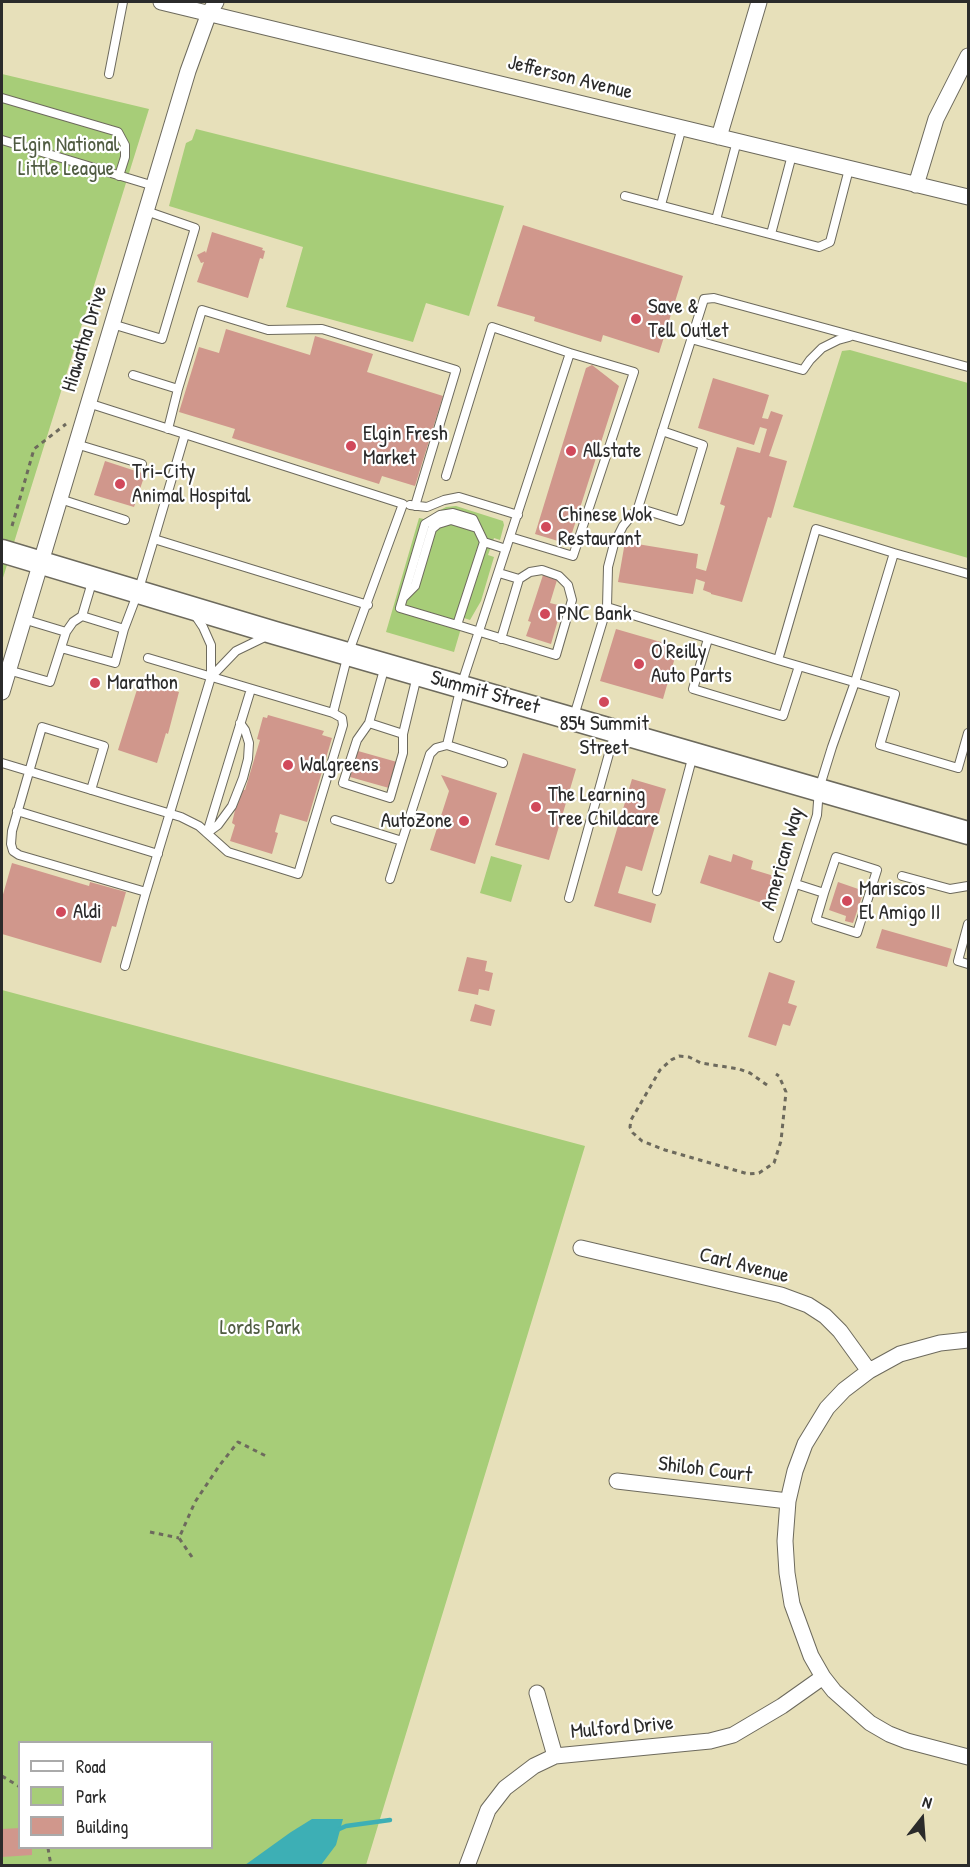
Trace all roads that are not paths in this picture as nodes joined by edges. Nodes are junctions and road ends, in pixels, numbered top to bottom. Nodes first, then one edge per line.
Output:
1 (123, 2) edge
2 (161, 2) edge
3 (759, 2) edge
4 (212, 7) edge
5 (969, 56) edge
6 (109, 74) dead end
7 (2, 98) edge
8 (682, 127) junction
9 (719, 137) junction
10 (2, 140) edge
11 (737, 141) junction
12 (792, 155) junction
13 (849, 169) junction
14 (119, 176) junction
15 (915, 185) junction
16 (154, 186) junction
17 (625, 196) dead end
18 (969, 198) edge
19 (661, 205) junction
20 (146, 211) junction
21 (716, 220) junction
22 (771, 234) junction
23 (112, 324) junction
24 (853, 337) junction
25 (691, 339) junction
26 (570, 352) junction
27 (969, 367) edge
28 (133, 375) dead end
29 (178, 389) junction
30 (88, 403) junction
31 (168, 429) junction
32 (662, 431) junction
33 (185, 434) junction
34 (76, 444) junction
35 (142, 464) dead end
36 (446, 476) dead end
37 (60, 500) junction
38 (403, 504) junction
39 (415, 506) junction
40 (638, 508) junction
41 (518, 515) junction
42 (125, 520) dead end
43 (510, 537) junction
44 (154, 539) junction
45 (484, 542) junction
46 (506, 549) junction
47 (2, 550) edge
48 (894, 553) junction
49 (41, 563) junction
50 (499, 573) junction
51 (969, 574) edge
52 (93, 578) junction
53 (519, 579) junction
54 (138, 592) junction
55 (368, 605) junction
56 (607, 607) junction
57 (190, 608) junction
58 (82, 616) junction
59 (23, 619) junction
60 (457, 625) junction
61 (124, 629) junction
62 (66, 632) junction
63 (275, 633) junction
64 (479, 633) junction
65 (501, 639) junction
66 (708, 639) junction
67 (61, 648) junction
68 (348, 654) junction
69 (148, 658) dead end
70 (778, 660) junction
71 (385, 665) junction
72 (798, 666) junction
73 (8, 670) junction
74 (418, 674) junction
75 (211, 677) junction
76 (855, 682) junction
77 (461, 686) junction
78 (250, 689) junction
79 (2, 692) edge
80 (333, 713) junction
81 (573, 718) junction
82 (240, 723) junction
83 (369, 723) junction
84 (615, 730) junction
85 (969, 732) edge
86 (403, 734) junction
87 (447, 745) junction
88 (693, 754) junction
89 (2, 763) edge
90 (503, 763) dead end
91 (28, 771) junction
92 (819, 789) junction
93 (91, 790) junction
94 (17, 811) junction
95 (170, 814) junction
96 (335, 820) dead end
97 (207, 833) junction
98 (969, 833) edge
99 (402, 842) junction
100 (158, 854) junction
101 (902, 876) dead end
102 (390, 879) dead end
103 (796, 884) junction
104 (969, 886) edge
105 (657, 891) dead end
106 (146, 892) junction
107 (824, 893) junction
108 (569, 898) dead end
109 (969, 924) edge
110 (778, 938) dead end
111 (969, 964) edge
112 (125, 966) dead end
113 (581, 1248) dead end
114 (969, 1340) edge
115 (869, 1371) junction
116 (617, 1481) dead end
117 (788, 1501) junction
118 (823, 1677) junction
119 (537, 1693) dead end
120 (555, 1756) junction
121 (969, 1757) edge
122 (467, 1866) edge

1 - 6 lane
2 - 4 street, Jefferson Avenue
3 - 9 street
4 - 8 street, Jefferson Avenue
4 - 16 street, Hiawatha Drive
5 - 15 street
7 - 14 lane
8 - 9 street, Jefferson Avenue
8 - 19 lane
9 - 11 street, Jefferson Avenue
10 - 14 lane
11 - 12 street, Jefferson Avenue
11 - 21 lane
12 - 13 street, Jefferson Avenue
12 - 22 lane
13 - 15 street, Jefferson Avenue
13 - 22 lane
14 - 16 lane
15 - 18 street, Jefferson Avenue
16 - 20 street, Hiawatha Drive
17 - 19 lane
19 - 21 lane
20 - 23 street, Hiawatha Drive
20 - 23 lane
21 - 22 lane
23 - 30 street, Hiawatha Drive
24 - 25 lane
24 - 25 lane
24 - 27 lane
25 - 32 lane
26 - 36 lane
26 - 41 lane
26 - 43 lane
28 - 29 lane
29 - 31 lane
29 - 39 lane
30 - 31 lane
30 - 34 street, Hiawatha Drive
31 - 33 lane
32 - 40 lane
32 - 40 lane
33 - 38 lane
33 - 44 lane
34 - 35 lane
34 - 37 street, Hiawatha Drive
37 - 42 lane
37 - 49 street, Hiawatha Drive
38 - 39 lane
38 - 55 lane
39 - 41 lane
40 - 56 lane
41 - 43 lane
43 - 46 lane
44 - 54 lane
44 - 55 lane
45 - 46 lane
45 - 60 lane
45 - 60 lane
46 - 50 lane
47 - 49 main road, Summit Street
48 - 51 lane
48 - 70 lane
48 - 76 lane, American Way
49 - 52 main road, Summit Street
49 - 59 street, Hiawatha Drive
50 - 53 lane
50 - 64 lane
52 - 54 main road, Summit Street
52 - 58 lane
53 - 65 lane
53 - 65 lane
54 - 57 main road, Summit Street
54 - 61 lane
55 - 68 lane
56 - 66 lane
56 - 81 lane
57 - 63 main road, Summit Street
57 - 75 lane
58 - 61 lane
58 - 62 lane
59 - 62 lane
59 - 73 street, Hiawatha Drive
60 - 64 lane
61 - 67 lane
62 - 67 lane
63 - 68 main road, Summit Street
63 - 75 lane
64 - 65 lane
64 - 77 lane
66 - 70 lane
66 - 72 lane
67 - 73 lane
68 - 71 main road, Summit Street
68 - 80 lane
69 - 75 lane
70 - 72 lane
71 - 74 main road, Summit Street
71 - 83 lane
72 - 76 lane
73 - 79 street, Hiawatha Drive
74 - 77 main road, Summit Street
74 - 86 lane
75 - 78 lane
75 - 95 lane
76 - 85 lane
76 - 92 lane, American Way
77 - 81 main road, Summit Street
77 - 87 lane
78 - 80 lane
78 - 82 lane
80 - 97 lane
81 - 84 main road, Summit Street
82 - 97 lane
82 - 97 lane
83 - 86 lane
83 - 86 lane
84 - 88 main road, Summit Street
84 - 108 lane
87 - 90 lane
87 - 99 lane
88 - 92 main road, Summit Street
88 - 105 lane
89 - 91 lane
91 - 93 lane
91 - 93 lane
91 - 94 lane
92 - 98 main road, Summit Street
92 - 103 lane, American Way
93 - 95 lane
94 - 100 lane
94 - 106 lane
95 - 97 lane
95 - 100 lane
96 - 99 lane
99 - 102 lane
100 - 106 lane
101 - 104 lane
103 - 107 lane
103 - 110 lane, American Way
106 - 112 lane
107 - 107 lane
109 - 111 lane
113 - 115 street, Carl Avenue
114 - 115 street
115 - 117 street
116 - 117 street, Shiloh Court
117 - 118 street
118 - 120 street, Mulford Drive
118 - 121 street
119 - 120 street
120 - 122 street, Mulford Drive

